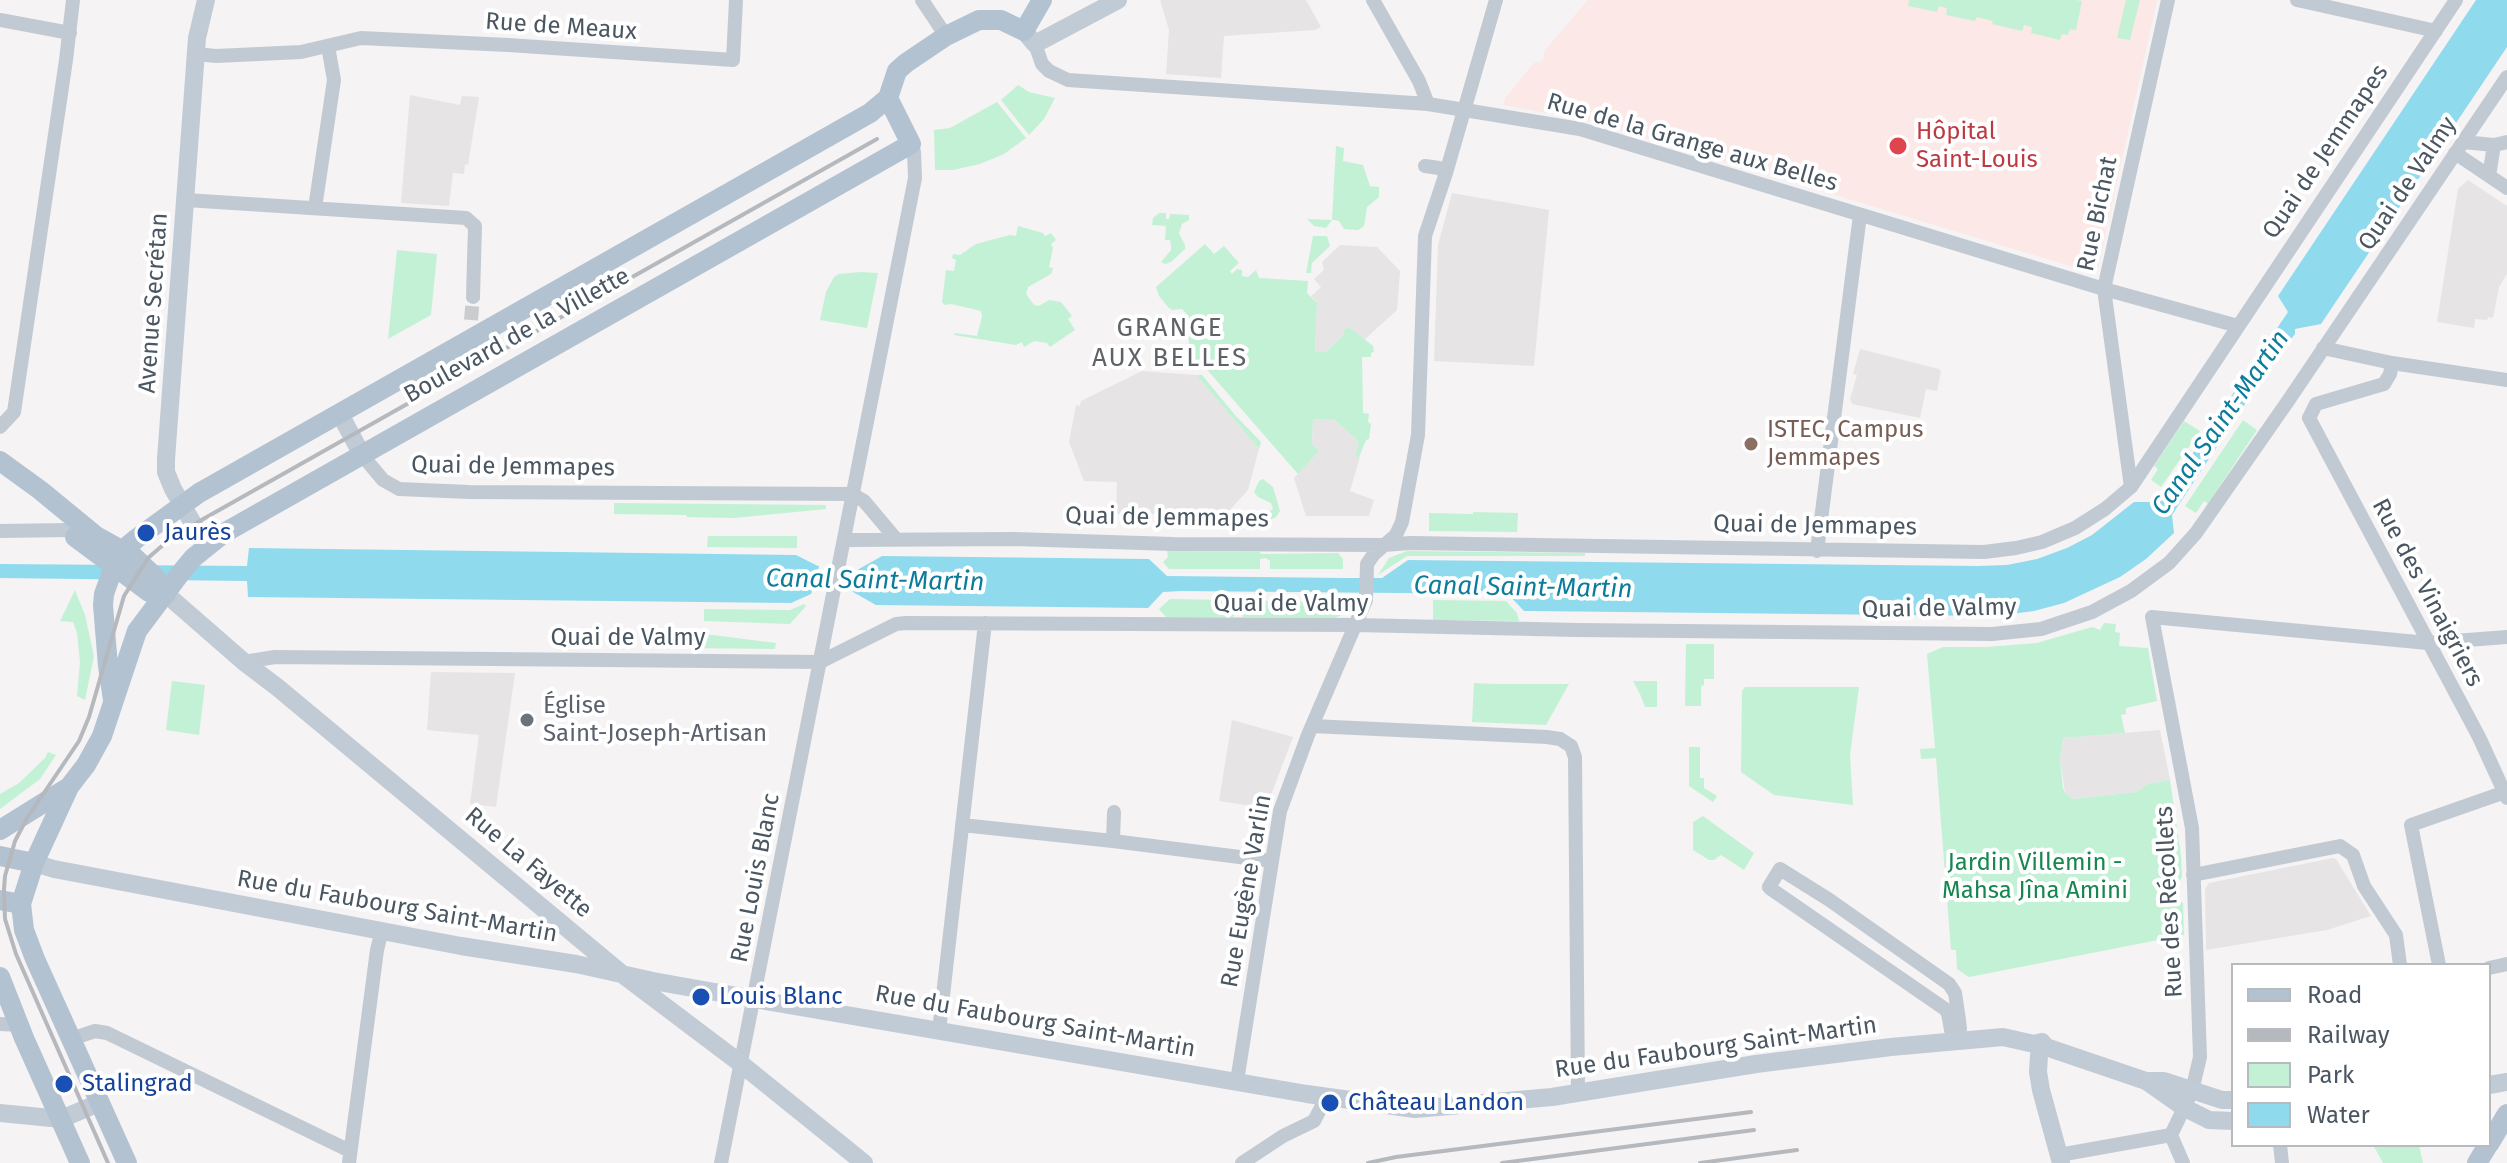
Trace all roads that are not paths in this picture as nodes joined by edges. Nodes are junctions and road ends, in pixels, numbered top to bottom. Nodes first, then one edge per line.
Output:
1 (73, 0) edge
2 (206, 0) edge
3 (736, 0) edge
4 (922, 0) edge
5 (1007, 0) edge
6 (1042, 0) edge
7 (1118, 0) edge
8 (1373, 0) edge
9 (1496, 0) edge
10 (2168, 0) edge
11 (2297, 0) edge
12 (2456, 0) edge
13 (2339, 5) edge
14 (0, 20) edge
15 (1001, 20) junction
16 (2436, 31) junction
17 (70, 33) junction
18 (946, 36) junction
19 (1033, 42) junction
20 (328, 46) junction
21 (196, 54) junction
22 (2507, 77) edge
23 (888, 98) junction
24 (1428, 104) junction
25 (1463, 110) junction
26 (2501, 143) edge
27 (911, 144) junction
28 (2459, 148) junction
29 (1425, 166) dead end
30 (1446, 173) junction
31 (2489, 176) junction
32 (2507, 188) edge
33 (186, 200) junction
34 (315, 208) junction
35 (1860, 215) junction
36 (2104, 289) junction
37 (473, 297) tunnel mouth
38 (2238, 326) junction
39 (2323, 348) junction
40 (2392, 363) junction
41 (2507, 380) edge
42 (340, 414) junction
43 (0, 427) edge
44 (362, 455) junction
45 (0, 463) edge
46 (2131, 487) junction
47 (852, 494) junction
48 (181, 507) junction
49 (68, 530) junction
50 (0, 531) edge
51 (896, 539) junction
52 (846, 540) junction
53 (1384, 545) junction
54 (206, 546) junction
55 (1817, 551) junction
56 (118, 558) junction
57 (166, 594) junction
58 (985, 623) junction
59 (1356, 625) junction
60 (2507, 637) edge
61 (2428, 643) junction
62 (244, 662) junction
63 (820, 662) junction
64 (114, 704) junction
65 (1312, 726) junction
66 (69, 787) junction
67 (2506, 795) edge
68 (1114, 812) dead end
69 (962, 825) junction
70 (0, 830) edge
71 (1113, 841) junction
72 (0, 856) edge
73 (1264, 860) junction
74 (34, 863) junction
75 (2193, 875) junction
76 (0, 900) edge
77 (21, 904) junction
78 (382, 930) junction
79 (2400, 963) edge
80 (2439, 963) edge
81 (622, 974) junction
82 (0, 977) edge
83 (754, 999) junction
84 (1957, 1002) junction
85 (1938, 1005) junction
86 (10, 1025) edge
87 (939, 1031) junction
88 (71, 1039) junction
89 (1957, 1040) junction
90 (2040, 1049) junction
91 (740, 1063) junction
92 (1237, 1081) junction
93 (1578, 1093) junction
94 (1327, 1096) junction
95 (2187, 1099) junction
96 (2231, 1100) edge
97 (99, 1103) junction
98 (0, 1113) edge
99 (2507, 1114) edge
100 (61, 1119) junction
101 (2231, 1121) edge
102 (2171, 1135) junction
103 (2491, 1141) edge
104 (350, 1157) edge
105 (2060, 1159) edge
106 (80, 1163) edge
107 (127, 1163) edge
108 (721, 1163) edge
109 (864, 1163) edge
110 (1242, 1163) edge
111 (2183, 1163) edge

1 - 17 street
2 - 21 main road, Avenue Secrétan
3 - 20 street, Rue de Meaux
4 - 18 street
5 - 15 main road
6 - 19 main road
7 - 19 main road
8 - 24 street
9 - 25 street
10 - 36 street, Rue Bichat
11 - 13 street
12 - 16 street, Quai de Jemmapes
13 - 16 street
14 - 17 street
15 - 18 main road
15 - 19 main road
16 - 38 street, Quai de Jemmapes
17 - 43 street
18 - 23 main road
19 - 24 street, Rue de la Grange aux Belles
20 - 21 street, Rue de Meaux
20 - 34 street
21 - 33 main road, Avenue Secrétan
22 - 28 street, Quai de Valmy
23 - 27 main road
23 - 42 main road, Boulevard de la Villette
24 - 25 street, Rue de la Grange aux Belles
25 - 30 street
25 - 35 street, Rue de la Grange aux Belles
26 - 28 street
26 - 31 street
27 - 44 main road, Boulevard de la Villette
27 - 47 street
28 - 31 street
28 - 39 street, Quai de Valmy
29 - 30 street
30 - 53 street
31 - 32 street
33 - 34 street
33 - 48 main road, Avenue Secrétan
34 - 37 street
35 - 36 street, Rue de la Grange aux Belles
35 - 55 street
36 - 38 street, Rue de la Grange aux Belles
36 - 46 street, Rue Bichat
38 - 46 street, Quai de Jemmapes
39 - 40 street
39 - 59 street, Quai de Valmy
40 - 41 street
40 - 61 street, Rue des Vinaigriers
42 - 44 main road, Quai de Jemmapes
42 - 48 main road, Boulevard de la Villette
44 - 47 street, Quai de Jemmapes
44 - 54 main road, Boulevard de la Villette
45 - 49 main road
45 - 56 main road
46 - 55 street, Quai de Jemmapes
47 - 51 street
47 - 52 street
48 - 54 main road, Avenue Secrétan
48 - 56 main road, Boulevard de la Villette
49 - 50 street
49 - 56 main road
51 - 52 street, Quai de Jemmapes
51 - 53 street, Quai de Jemmapes
52 - 63 street, Rue Louis Blanc
53 - 55 street, Quai de Jemmapes
53 - 59 street, Rue Eugène Varlin
54 - 57 main road, Boulevard de la Villette
56 - 57 main road
56 - 64 main road
57 - 62 main road, Rue La Fayette
57 - 64 main road, Boulevard de la Villette
58 - 59 street, Quai de Valmy
58 - 63 street, Quai de Valmy
58 - 69 street
59 - 65 street, Rue Eugène Varlin
60 - 61 street
61 - 67 street, Rue des Vinaigriers
61 - 75 street, Rue des Récollets
62 - 63 street, Quai de Valmy
62 - 81 main road, Rue La Fayette
63 - 83 street, Rue Louis Blanc
64 - 66 main road, Boulevard de la Villette
65 - 73 street, Rue Eugène Varlin
65 - 93 street
66 - 70 main road
66 - 74 main road
67 - 80 street
68 - 71 street
69 - 71 street
69 - 87 street
71 - 73 street
72 - 74 main road
73 - 92 street, Rue Eugène Varlin
74 - 77 main road
74 - 78 main road, Rue du Faubourg Saint-Martin
75 - 79 street
75 - 95 street, Rue des Récollets
76 - 77 main road
77 - 88 main road
78 - 81 main road, Rue du Faubourg Saint-Martin
78 - 104 street
81 - 83 main road, Rue du Faubourg Saint-Martin
81 - 91 main road, Rue La Fayette
82 - 86 main road
83 - 87 main road, Rue du Faubourg Saint-Martin
83 - 91 street, Rue Louis Blanc
84 - 85 street
84 - 85 street
84 - 89 street
85 - 89 street
86 - 100 main road
87 - 92 main road, Rue du Faubourg Saint-Martin
88 - 97 main road
88 - 104 street
89 - 90 main road, Rue du Faubourg Saint-Martin
89 - 93 main road, Rue du Faubourg Saint-Martin
90 - 95 main road, Rue du Faubourg Saint-Martin
90 - 105 main road
91 - 108 street, Rue Louis Blanc
91 - 109 main road, Rue La Fayette
92 - 94 main road, Rue du Faubourg Saint-Martin
93 - 94 main road, Rue du Faubourg Saint-Martin
94 - 110 street
95 - 96 main road, Rue du Faubourg Saint-Martin
95 - 101 main road, Rue du Faubourg Saint-Martin
95 - 102 street, Rue des Récollets
97 - 100 main road
97 - 107 main road
98 - 100 main road
99 - 103 main road
100 - 106 main road
102 - 105 street
102 - 111 street

